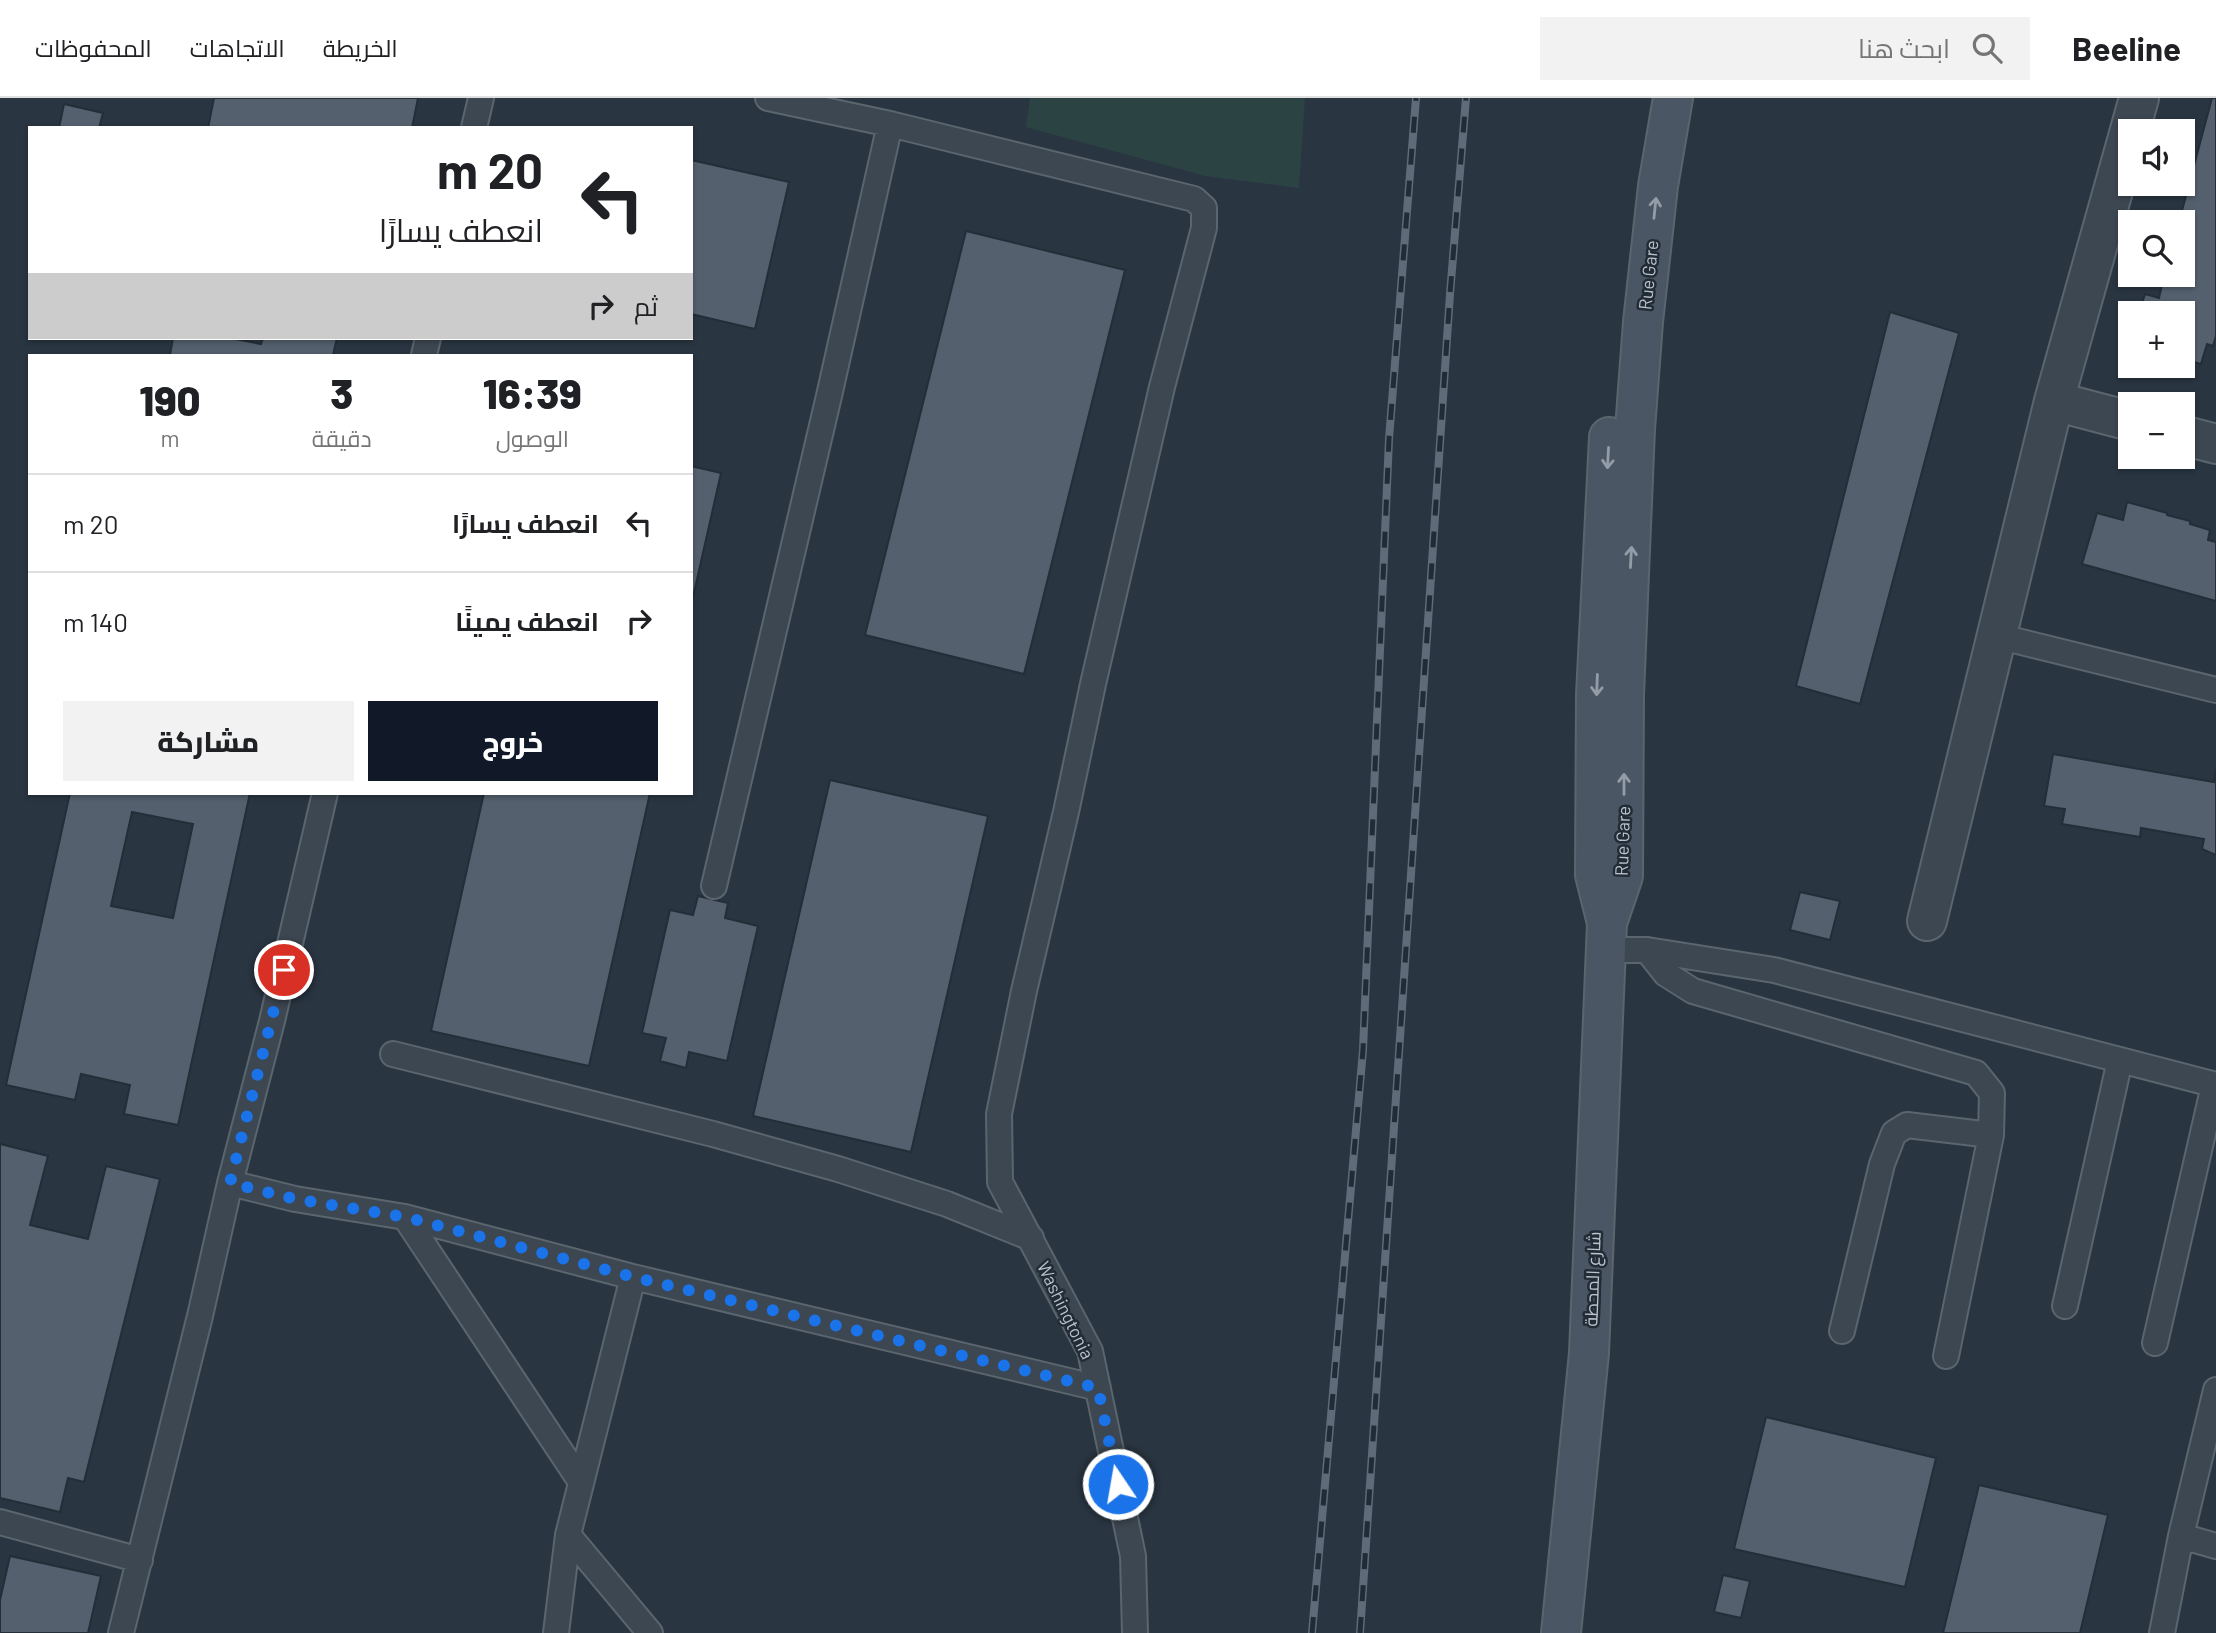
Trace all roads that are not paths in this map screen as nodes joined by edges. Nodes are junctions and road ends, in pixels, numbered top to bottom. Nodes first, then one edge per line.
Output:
1 (481, 98) edge
2 (768, 98) edge
3 (1648, 98) edge
4 (1673, 98) edge
5 (2139, 98) edge
6 (890, 124) junction
7 (474, 126) edge
8 (2054, 401) junction
9 (2118, 418) edge
10 (2195, 438) edge
11 (2216, 444) edge
12 (1997, 636) junction
13 (2216, 690) edge
14 (325, 795) edge
15 (714, 886) dead end
16 (1927, 921) dead end
17 (1606, 937) junction
18 (1647, 950) junction
19 (393, 1054) dead end
20 (2120, 1060) junction
21 (2215, 1085) edge
22 (1991, 1135) junction
23 (230, 1183) junction
24 (405, 1217) junction
25 (1031, 1238) junction
26 (633, 1277) junction
27 (2065, 1306) dead end
28 (1842, 1331) dead end
29 (2155, 1343) dead end
30 (1945, 1356) dead end
31 (1098, 1388) junction
32 (2216, 1390) edge
33 (582, 1482) junction
34 (0, 1522) edge
35 (568, 1535) junction
36 (2181, 1536) junction
37 (2216, 1546) edge
38 (140, 1560) junction
39 (121, 1633) edge
40 (556, 1633) edge
41 (650, 1633) edge
42 (1135, 1633) edge
43 (1561, 1633) edge
44 (2162, 1633) edge

1 - 7 lane
2 - 6 lane
3 -> 17 main road, Rue Gare
17 -> 4 main road, Rue Gare
5 - 8 street
6 - 15 lane
6 - 25 lane, Washingtonia
8 - 9 street
8 - 12 street
10 - 11 street
12 - 13 lane
12 - 16 street
14 - 23 lane
17 - 18 lane
17 - 43 main road, شارع المحطة
18 - 20 lane
18 - 22 lane
19 - 25 lane
20 - 21 lane
20 - 27 lane
21 - 29 lane
22 - 28 lane
22 - 30 lane
23 - 24 lane
23 - 38 lane
24 - 26 lane
24 - 33 lane
25 - 31 lane, Washingtonia
26 - 31 lane
26 - 33 lane
31 - 42 lane, Washingtonia
32 - 36 lane
33 - 35 lane
34 - 38 lane
35 - 40 lane
35 - 41 lane
36 - 37 lane
36 - 44 lane
38 - 39 lane

